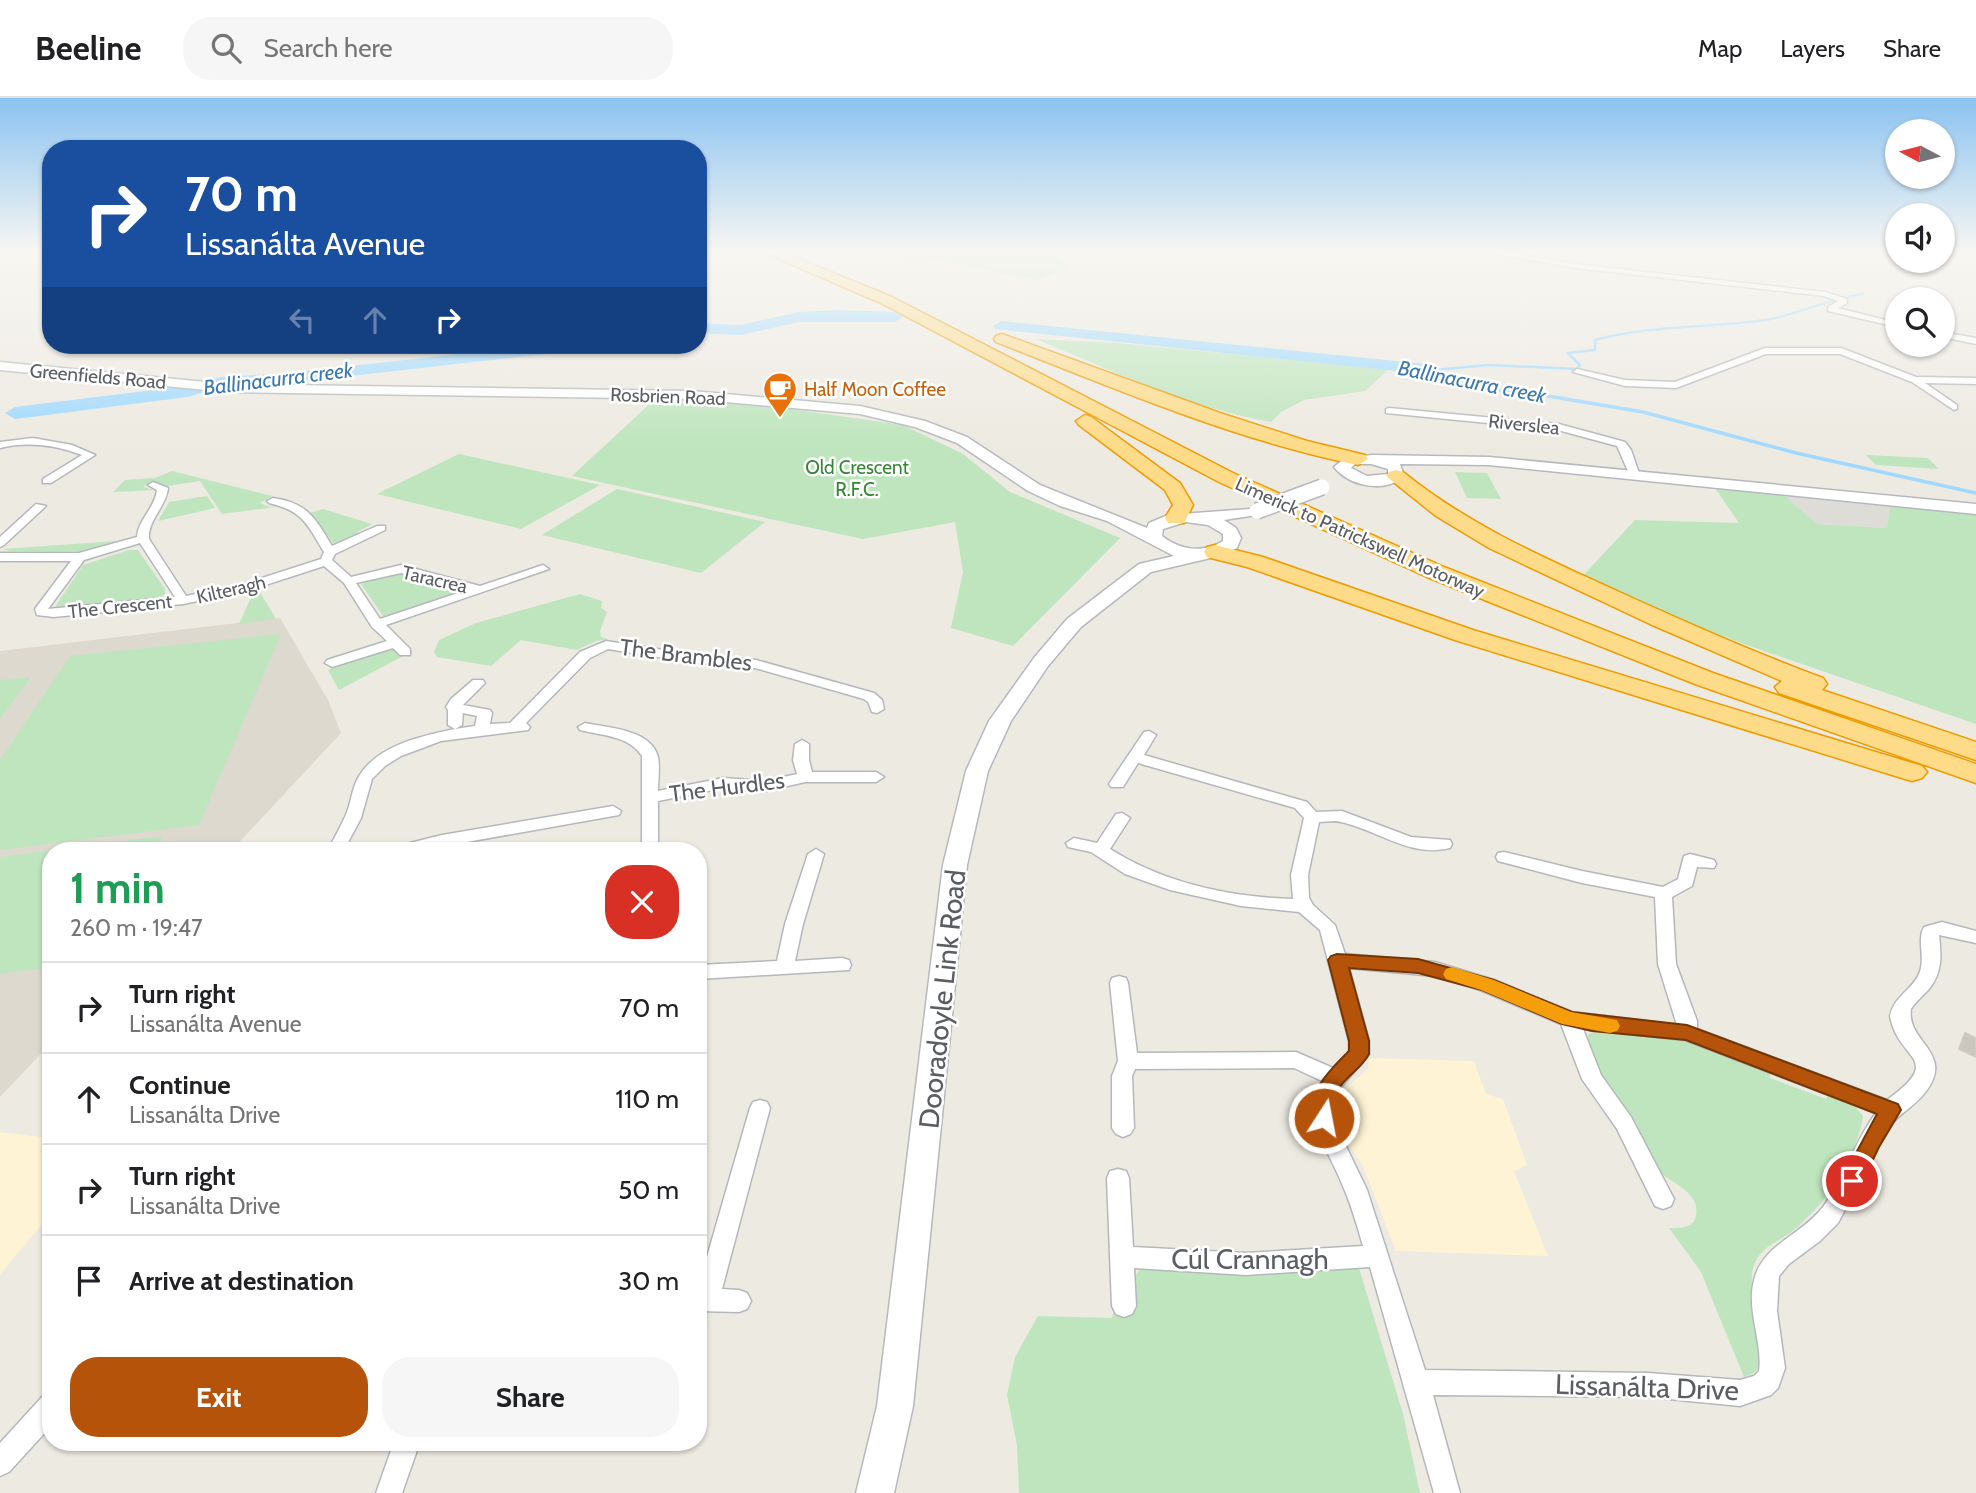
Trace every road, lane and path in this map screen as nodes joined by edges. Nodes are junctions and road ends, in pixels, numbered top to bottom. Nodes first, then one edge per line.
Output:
1 (920, 316) edge
2 (939, 316) edge
3 (1860, 316) edge
4 (1885, 322) edge
5 (1955, 337) edge
6 (1976, 341) edge
7 (997, 348) junction
8 (0, 366) edge
9 (1577, 372) dead end
10 (1915, 380) junction
11 (1976, 381) edge
12 (197, 385) joint
13 (1954, 407) dead end
14 (1389, 411) dead end
15 (0, 445) edge
16 (1366, 459) junction
17 (1428, 459) junction
18 (1343, 470) junction
19 (1397, 473) junction
20 (1635, 476) junction
21 (47, 481) dead end
22 (1372, 481) junction
23 (153, 485) dead end
24 (1322, 487) junction
25 (273, 501) dead end
26 (40, 506) dead end
27 (1976, 509) edge
28 (1257, 511) junction
29 (1197, 518) junction
30 (381, 528) dead end
31 (1163, 531) junction
32 (143, 540) junction
33 (0, 543) edge
34 (1216, 546) junction
35 (328, 556) junction
36 (0, 557) edge
37 (80, 557) junction
38 (1145, 568) junction
39 (543, 569) dead end
40 (349, 581) junction
41 (481, 590) junction
42 (183, 600) junction
43 (377, 624) junction
44 (332, 663) dead end
45 (1036, 669) joint
46 (478, 683) dead end
47 (453, 707) junction
48 (877, 709) dead end
49 (455, 725) dead end
50 (585, 727) dead end
51 (481, 730) junction
52 (1149, 735) dead end
53 (1976, 740) edge
54 (802, 744) dead end
55 (1976, 751) edge
56 (1135, 757) junction
57 (1976, 774) edge
58 (806, 776) junction
59 (876, 777) dead end
60 (1117, 784) dead end
61 (1976, 792) edge
62 (649, 798) junction
63 (613, 811) dead end
64 (1312, 817) junction
65 (1122, 818) dead end
66 (340, 842) edge
67 (435, 842) edge
68 (649, 842) edge
69 (1073, 843) dead end
70 (1444, 844) dead end
71 (1101, 850) junction
72 (816, 854) dead end
73 (1504, 857) dead end
74 (1708, 864) dead end
75 (1663, 893) junction
76 (1304, 906) junction
77 (1976, 937) edge
78 (1337, 960) junction
79 (842, 965) dead end
80 (785, 966) junction
81 (707, 971) edge
82 (1119, 984) dead end
83 (1569, 1019) junction
84 (1687, 1033) junction
85 (1128, 1061) junction
86 (1334, 1078) junction
87 (760, 1108) dead end
88 (1891, 1110) junction
89 (1123, 1128) dead end
90 (1118, 1178) dead end
91 (1663, 1199) dead end
92 (1377, 1256) junction
93 (1122, 1257) junction
94 (707, 1287) edge
95 (707, 1300) edge
96 (739, 1301) dead end
97 (1124, 1306) dead end
98 (1417, 1382) junction
99 (42, 1416) edge
100 (404, 1451) edge
101 (0, 1463) edge
102 (389, 1493) edge
103 (876, 1493) edge
104 (1447, 1493) edge

1 - 7 highway, Limerick to Patrickswell Motorway
2 - 7 highway, Limerick to Patrickswell Motorway
3 - 4 street
5 - 6 street
7 - 16 highway
7 - 31 highway
7 - 55 highway, Limerick to Patrickswell Motorway
7 - 57 highway, Limerick to Patrickswell Motorway
8 - 12 street, Greenfields Road
9 - 10 street
10 - 11 street
10 - 13 street
12 - 31 street, Rosbrien Road
14 - 20 street, Riverslea
15 - 21 street
16 - 17 street
16 - 18 main road
16 - 19 main road
17 - 19 main road
17 - 20 street
18 - 22 main road
18 - 24 street
19 - 22 main road
19 - 53 highway
20 - 27 street
22 - 24 street
23 - 32 street
24 - 28 main road, bridge
25 - 35 street
26 - 33 street
28 - 29 main road
28 - 34 street
29 - 31 street
29 - 34 street
30 - 35 street
31 - 34 street, Rosbrien Road
31 - 38 street, Dooradoyle Link Road
32 - 37 street
32 - 42 street, Kilteragh
34 - 38 street, Dooradoyle Link Road
34 - 61 highway
35 - 40 street
35 - 42 street, Kilteragh
36 - 37 street
37 - 42 street, The Crescent
38 - 45 street, Dooradoyle Link Road
39 - 41 street, Taracrea
40 - 41 street, Taracrea
40 - 43 street
41 - 43 street, Taracrea
43 - 44 street
45 - 103 main road, Dooradoyle Link Road
46 - 47 street
47 - 49 street
47 - 51 street
48 - 51 street, The Brambles
50 - 62 street
51 - 66 street
52 - 56 street
54 - 58 street, The Hurdles
56 - 60 street
56 - 64 street
58 - 59 street, The Hurdles
58 - 62 street, The Hurdles
62 - 68 street
63 - 67 street
64 - 70 street
64 - 76 street
65 - 71 street
69 - 71 street
71 - 76 street
72 - 80 street
73 - 75 street
74 - 75 street
75 - 84 street
76 - 78 street
77 - 88 street, Lissanálta Drive
78 - 83 street
78 - 86 street
79 - 80 street
80 - 81 street
82 - 85 street
83 - 84 street
83 - 91 street
84 - 88 street
85 - 86 street
85 - 89 street
86 - 92 street
87 - 94 street
88 - 98 street, Lissanálta Drive
90 - 93 street
92 - 93 street, Cúl Crannagh
92 - 98 street
93 - 97 street
95 - 96 street
98 - 104 street
99 - 101 street
100 - 102 street

